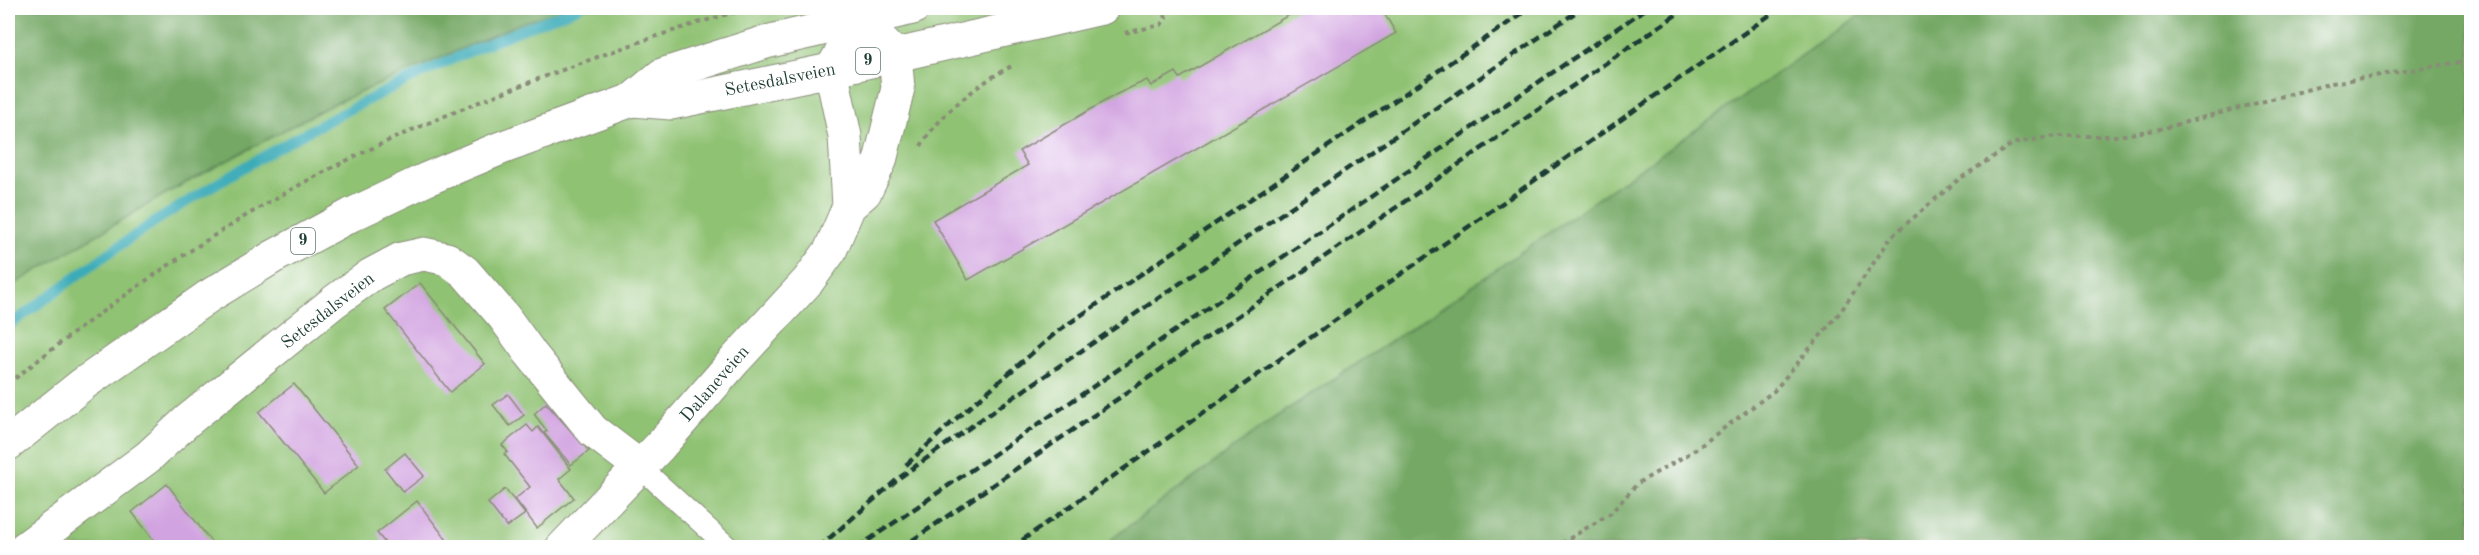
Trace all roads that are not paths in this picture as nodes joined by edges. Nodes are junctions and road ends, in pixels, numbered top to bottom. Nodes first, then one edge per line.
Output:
1 (913, 8) edge
2 (861, 20) junction
3 (1109, 21) edge
4 (895, 55) junction
5 (831, 70) junction
6 (632, 100) junction
7 (849, 206) junction
8 (8, 444) edge
9 (639, 466) junction
10 (25, 548) edge
11 (562, 548) edge
12 (729, 548) edge

1 - 2 main road, Setesdalsveien / 9
2 - 4 main road
2 - 5 main road
2 - 6 main road, Setesdalsveien / 9
3 - 4 main road, Setesdalsveien / 9
4 - 5 main road, Setesdalsveien / 9
4 - 7 main road, Dalaneveien
5 - 6 main road, Setesdalsveien / 9
5 - 7 main road, Dalaneveien
6 - 8 main road, Setesdalsveien / 9
7 - 9 main road, Dalaneveien
9 - 10 main road, Setesdalsveien
9 - 11 main road, Dalaneveien
9 - 12 lane

